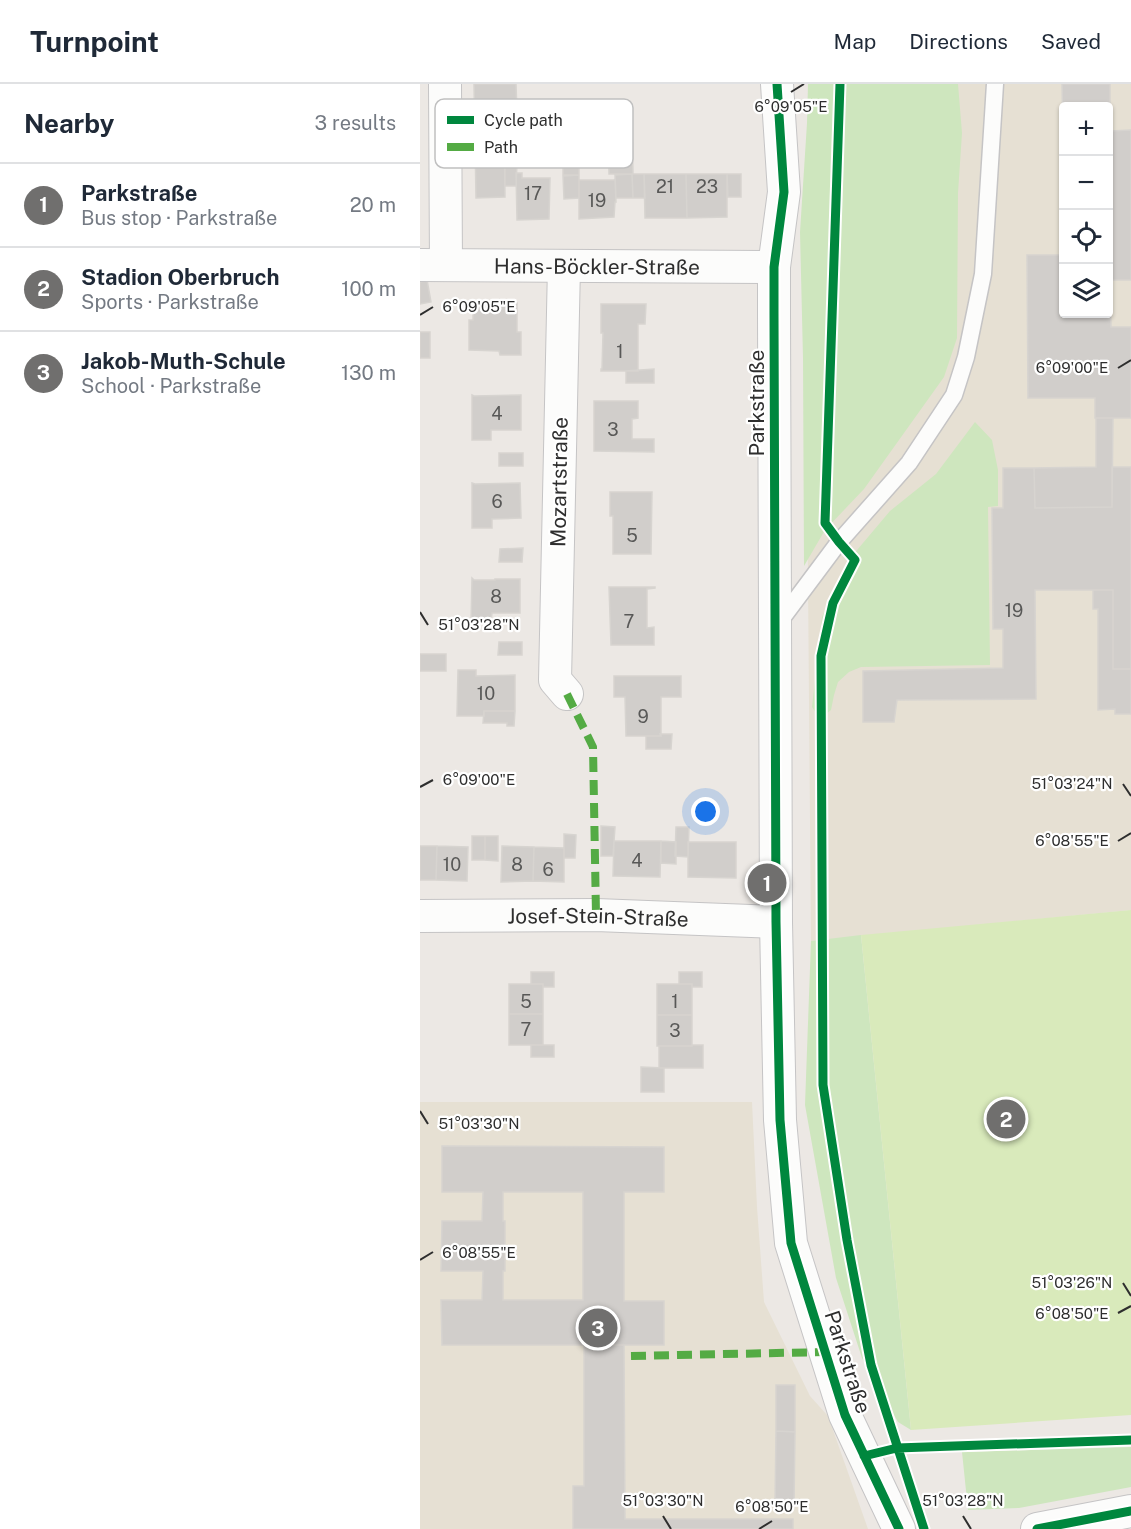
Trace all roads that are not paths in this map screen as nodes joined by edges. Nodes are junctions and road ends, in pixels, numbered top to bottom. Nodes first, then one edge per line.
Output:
1 (445, 84) edge
2 (777, 84) edge
3 (995, 84) edge
4 (444, 99) edge
5 (439, 168) edge
6 (433, 265) edge
7 (564, 266) junction
8 (774, 267) junction
9 (775, 628) junction
10 (567, 694) dead end
11 (420, 916) edge
12 (776, 922) junction
13 (1131, 1511) edge
14 (899, 1529) edge
15 (1037, 1529) edge

1 - 4 street
2 - 8 street, Parkstraße
3 - 9 lane
5 - 6 street
6 - 7 street, Hans-Böckler-Straße
7 - 8 street, Hans-Böckler-Straße
7 - 10 street, Mozartstraße
8 - 9 street, Parkstraße
9 - 12 street, Parkstraße
11 - 12 street, Josef-Stein-Straße
12 - 14 street, Parkstraße
13 - 15 street

